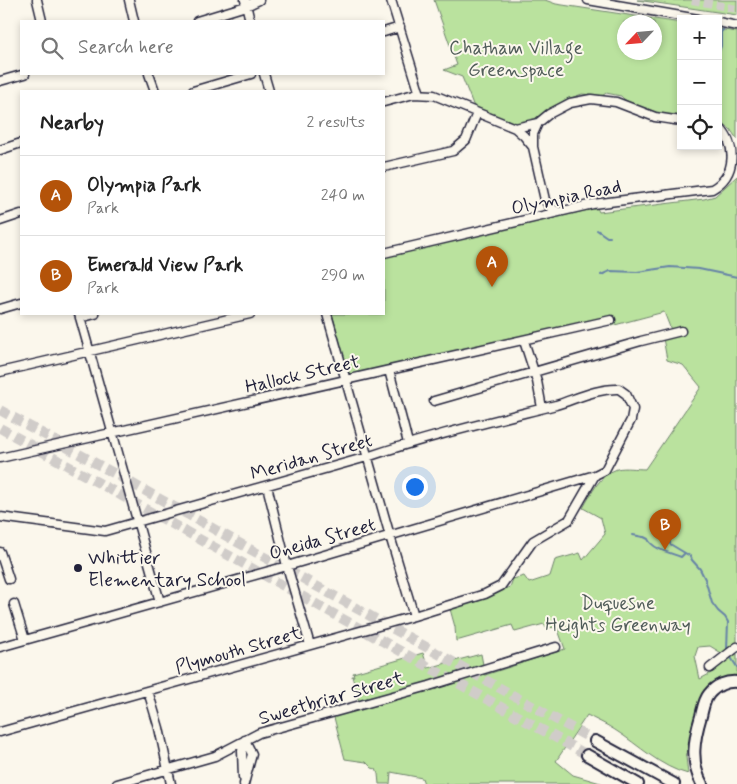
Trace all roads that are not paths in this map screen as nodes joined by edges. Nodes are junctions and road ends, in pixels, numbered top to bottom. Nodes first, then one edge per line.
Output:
1 (37, 0) edge
2 (129, 0) edge
3 (259, 0) edge
4 (391, 0) edge
5 (588, 0) edge
6 (246, 3) edge
7 (677, 15) edge
8 (42, 20) edge
9 (134, 20) edge
10 (200, 20) edge
11 (250, 20) edge
12 (722, 23) edge
13 (737, 26) edge
14 (400, 27) junction
15 (385, 32) edge
16 (21, 75) edge
17 (150, 75) edge
18 (248, 75) edge
19 (264, 75) edge
20 (0, 81) edge
21 (155, 90) edge
22 (196, 90) edge
23 (268, 90) edge
24 (420, 94) junction
25 (385, 102) edge
26 (477, 113) junction
27 (677, 120) edge
28 (538, 123) junction
29 (515, 128) junction
30 (722, 130) edge
31 (20, 143) edge
32 (533, 147) junction
33 (0, 150) edge
34 (736, 154) edge
35 (385, 168) edge
36 (545, 200) junction
37 (558, 212) junction
38 (20, 214) edge
39 (536, 217) junction
40 (0, 221) edge
41 (385, 254) edge
42 (20, 303) edge
43 (0, 309) edge
44 (246, 315) edge
45 (327, 315) edge
46 (80, 316) edge
47 (611, 320) dead end
48 (680, 331) dead end
49 (524, 341) junction
50 (90, 351) junction
51 (388, 370) junction
52 (0, 372) edge
53 (534, 373) junction
54 (345, 380) junction
55 (626, 394) joint
56 (434, 401) dead end
57 (542, 408) junction
58 (113, 432) junction
59 (408, 443) junction
60 (368, 457) junction
61 (0, 458) edge
62 (595, 475) junction
63 (267, 486) junction
64 (0, 517) edge
65 (137, 522) junction
66 (390, 536) junction
67 (1, 557) edge
68 (287, 566) junction
69 (9, 579) dead end
70 (160, 602) junction
71 (14, 604) dead end
72 (414, 616) junction
73 (24, 640) junction
74 (310, 645) junction
75 (0, 647) edge
76 (556, 647) dead end
77 (737, 648) edge
78 (710, 668) dead end
79 (737, 682) edge
80 (148, 691) junction
81 (0, 732) edge
82 (245, 740) junction
83 (595, 741) tunnel mouth
84 (587, 755) tunnel mouth
85 (168, 770) junction
86 (117, 784) edge
87 (171, 784) edge
88 (244, 784) edge
89 (638, 784) edge
90 (674, 784) edge
91 (702, 784) edge

1 - 8 street
2 - 9 street
3 - 6 street
4 - 14 street
5 - 7 street
6 - 10 street
6 - 11 street
12 - 13 street
14 - 15 street
14 - 24 street
16 - 20 street
17 - 21 street
18 - 22 street
19 - 23 street
24 - 25 street
24 - 26 street
26 - 29 street
26 - 35 street
27 - 28 street
28 - 29 street
28 - 32 street
29 - 32 street
30 - 34 street
31 - 33 street
32 - 36 street
34 - 37 street, Olympia Road
36 - 37 street
36 - 39 street
37 - 39 street, Olympia Road
38 - 40 street
39 - 41 street, Olympia Road
42 - 43 street
44 - 50 street
45 - 54 street
46 - 50 street
47 - 49 street, Hallock Street
48 - 53 street
49 - 51 street, Hallock Street
49 - 53 street
50 - 52 street
50 - 58 street
51 - 54 street, Hallock Street
51 - 59 street
53 - 56 street
53 - 57 street
54 - 58 street, Hallock Street
54 - 60 street
55 - 57 street, Meridan Street
55 - 62 street, Plymouth Street
57 - 59 street, Meridan Street
58 - 61 street, Hallock Street
58 - 65 street
59 - 60 street, Meridan Street
60 - 63 street, Meridan Street
60 - 66 street
62 - 66 street, Oneida Street
62 - 72 street, Plymouth Street
63 - 65 street, Meridan Street
63 - 68 street
64 - 65 street, Meridan Street
65 - 70 street
66 - 68 street, Oneida Street
66 - 72 street
67 - 69 street
68 - 70 street, Oneida Street
68 - 74 street
70 - 73 street, Oneida Street
71 - 73 street
72 - 74 street, Plymouth Street
73 - 75 street, Oneida Street
74 - 80 street, Plymouth Street
76 - 82 street, Sweetbriar Street
77 - 78 street
79 - 91 highway
80 - 81 street, Plymouth Street
80 - 85 street
82 - 85 street, Sweetbriar Street
82 - 88 street
83 - 90 highway
84 - 89 highway
85 - 86 street, Sweetbriar Street
85 - 87 street

